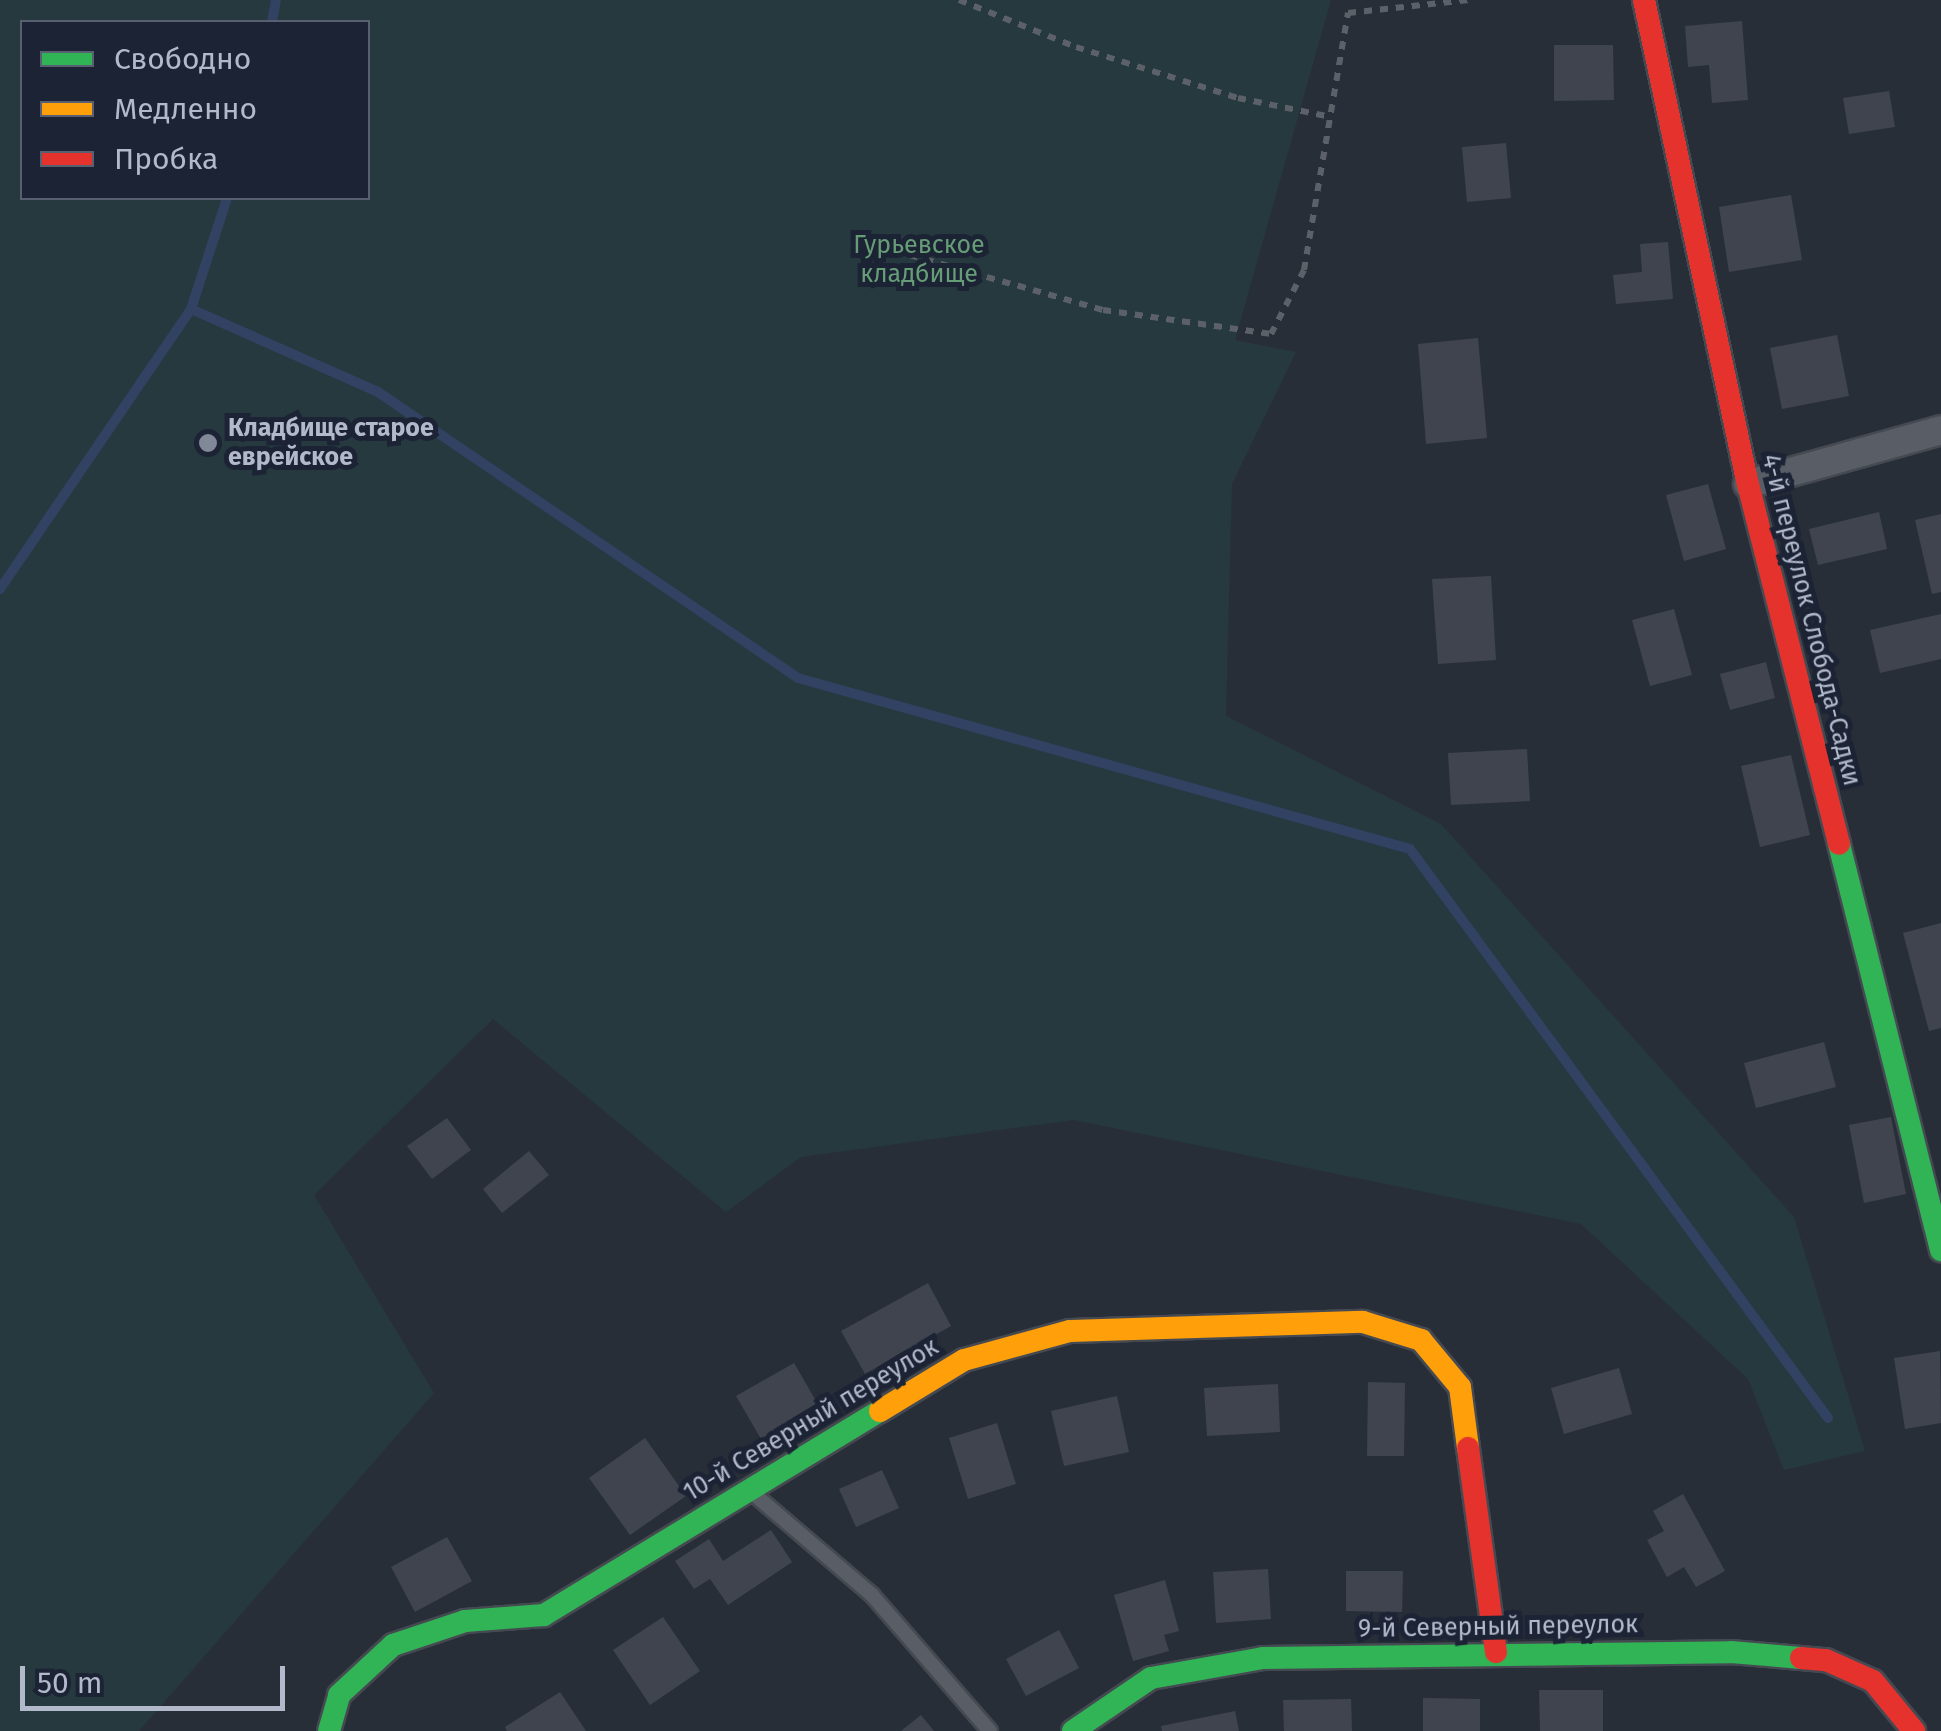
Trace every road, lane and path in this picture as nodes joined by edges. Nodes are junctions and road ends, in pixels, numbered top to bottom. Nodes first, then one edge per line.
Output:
1 (959, 0) edge
2 (1468, 0) edge
3 (1644, 0) edge
4 (1331, 116) junction
5 (910, 254) dead end
6 (1941, 430) edge
7 (1748, 484) junction
8 (1941, 1250) edge
9 (748, 1489) junction
10 (1496, 1652) junction
11 (330, 1731) edge
12 (990, 1731) edge
13 (1073, 1731) edge
14 (1914, 1731) edge

1 - 4 path
2 - 4 path
3 - 7 street, 4-й переулок Слобода-Садки
4 - 5 path
6 - 7 street
7 - 8 street, 4-й переулок Слобода-Садки
9 - 10 street, 10-й Северный переулок
9 - 11 street, 10-й Северный переулок
9 - 12 lane
10 - 13 street, 9-й Северный переулок
10 - 14 street, 9-й Северный переулок

